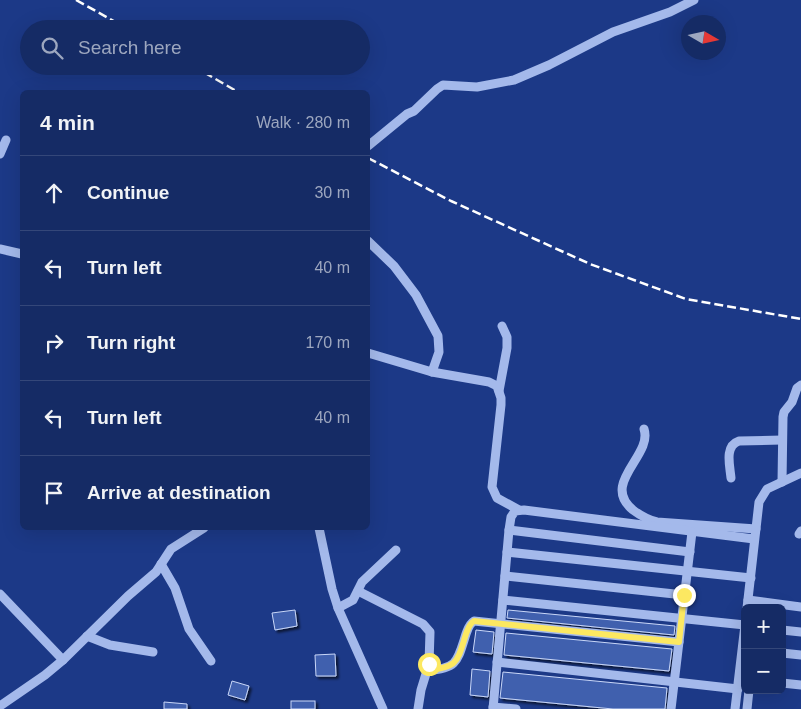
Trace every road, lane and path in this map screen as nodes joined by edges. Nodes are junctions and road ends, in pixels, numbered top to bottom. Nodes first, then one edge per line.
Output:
1 (694, 0) edge
2 (6, 140) dead end
3 (370, 144) edge
4 (0, 154) edge
5 (370, 244) edge
6 (0, 249) edge
7 (20, 254) edge
8 (502, 326) dead end
9 (370, 353) edge
10 (432, 372) junction
11 (801, 385) edge
12 (499, 391) junction
13 (644, 428) dead end
14 (782, 440) junction
15 (801, 473) edge
16 (731, 478) dead end
17 (782, 482) junction
18 (519, 510) junction
19 (756, 529) junction
20 (201, 530) edge
21 (319, 530) edge
22 (509, 530) junction
23 (692, 532) junction
24 (754, 539) junction
25 (396, 550) dead end
26 (507, 552) junction
27 (690, 552) junction
28 (161, 564) junction
29 (687, 572) junction
30 (505, 576) junction
31 (751, 578) junction
32 (358, 591) junction
33 (0, 594) edge
34 (684, 595) junction
35 (503, 600) junction
36 (747, 604) edge
37 (786, 606) edge
38 (801, 607) edge
39 (338, 608) junction
40 (681, 619) junction
41 (500, 623) junction
42 (741, 625) edge
43 (786, 630) edge
44 (801, 632) edge
45 (87, 636) junction
46 (679, 642) junction
47 (743, 649) edge
48 (153, 652) dead end
49 (786, 653) edge
50 (801, 655) edge
51 (63, 660) junction
52 (211, 661) dead end
53 (497, 662) junction
54 (427, 670) junction
55 (674, 682) junction
56 (786, 683) edge
57 (801, 684) edge
58 (738, 689) junction
59 (749, 694) edge
60 (0, 706) edge
61 (493, 708) edge
62 (383, 709) edge
63 (418, 709) edge
64 (516, 709) edge
65 (671, 709) edge
66 (735, 709) edge
67 (747, 709) edge

1 - 3 street
2 - 4 street
5 - 10 street
6 - 7 street
8 - 12 street
9 - 10 street
10 - 12 street
11 - 14 street
12 - 18 street
13 - 19 street
14 - 16 street
14 - 17 street
15 - 17 street
17 - 19 street
18 - 22 street
18 - 23 street
19 - 24 street
20 - 28 street
21 - 39 street
22 - 26 street
22 - 27 street
23 - 24 street
23 - 27 street
24 - 31 street
25 - 32 street
26 - 29 street
26 - 30 street
27 - 29 street
28 - 45 street
28 - 52 street
29 - 31 street
29 - 34 street
30 - 34 street
30 - 35 street
31 - 36 street
32 - 39 street
32 - 54 street
33 - 51 street
34 - 40 street
35 - 40 street
35 - 41 street
37 - 38 street
39 - 62 street
40 - 42 street
40 - 46 street
41 - 46 street
41 - 53 street
41 - 54 street
43 - 44 street
45 - 48 street
45 - 51 street
46 - 55 street
47 - 58 street
49 - 50 street
51 - 60 street
53 - 55 street
53 - 61 street
54 - 63 street
55 - 58 street
55 - 65 street
56 - 57 street
58 - 66 street
59 - 67 street
61 - 64 street

